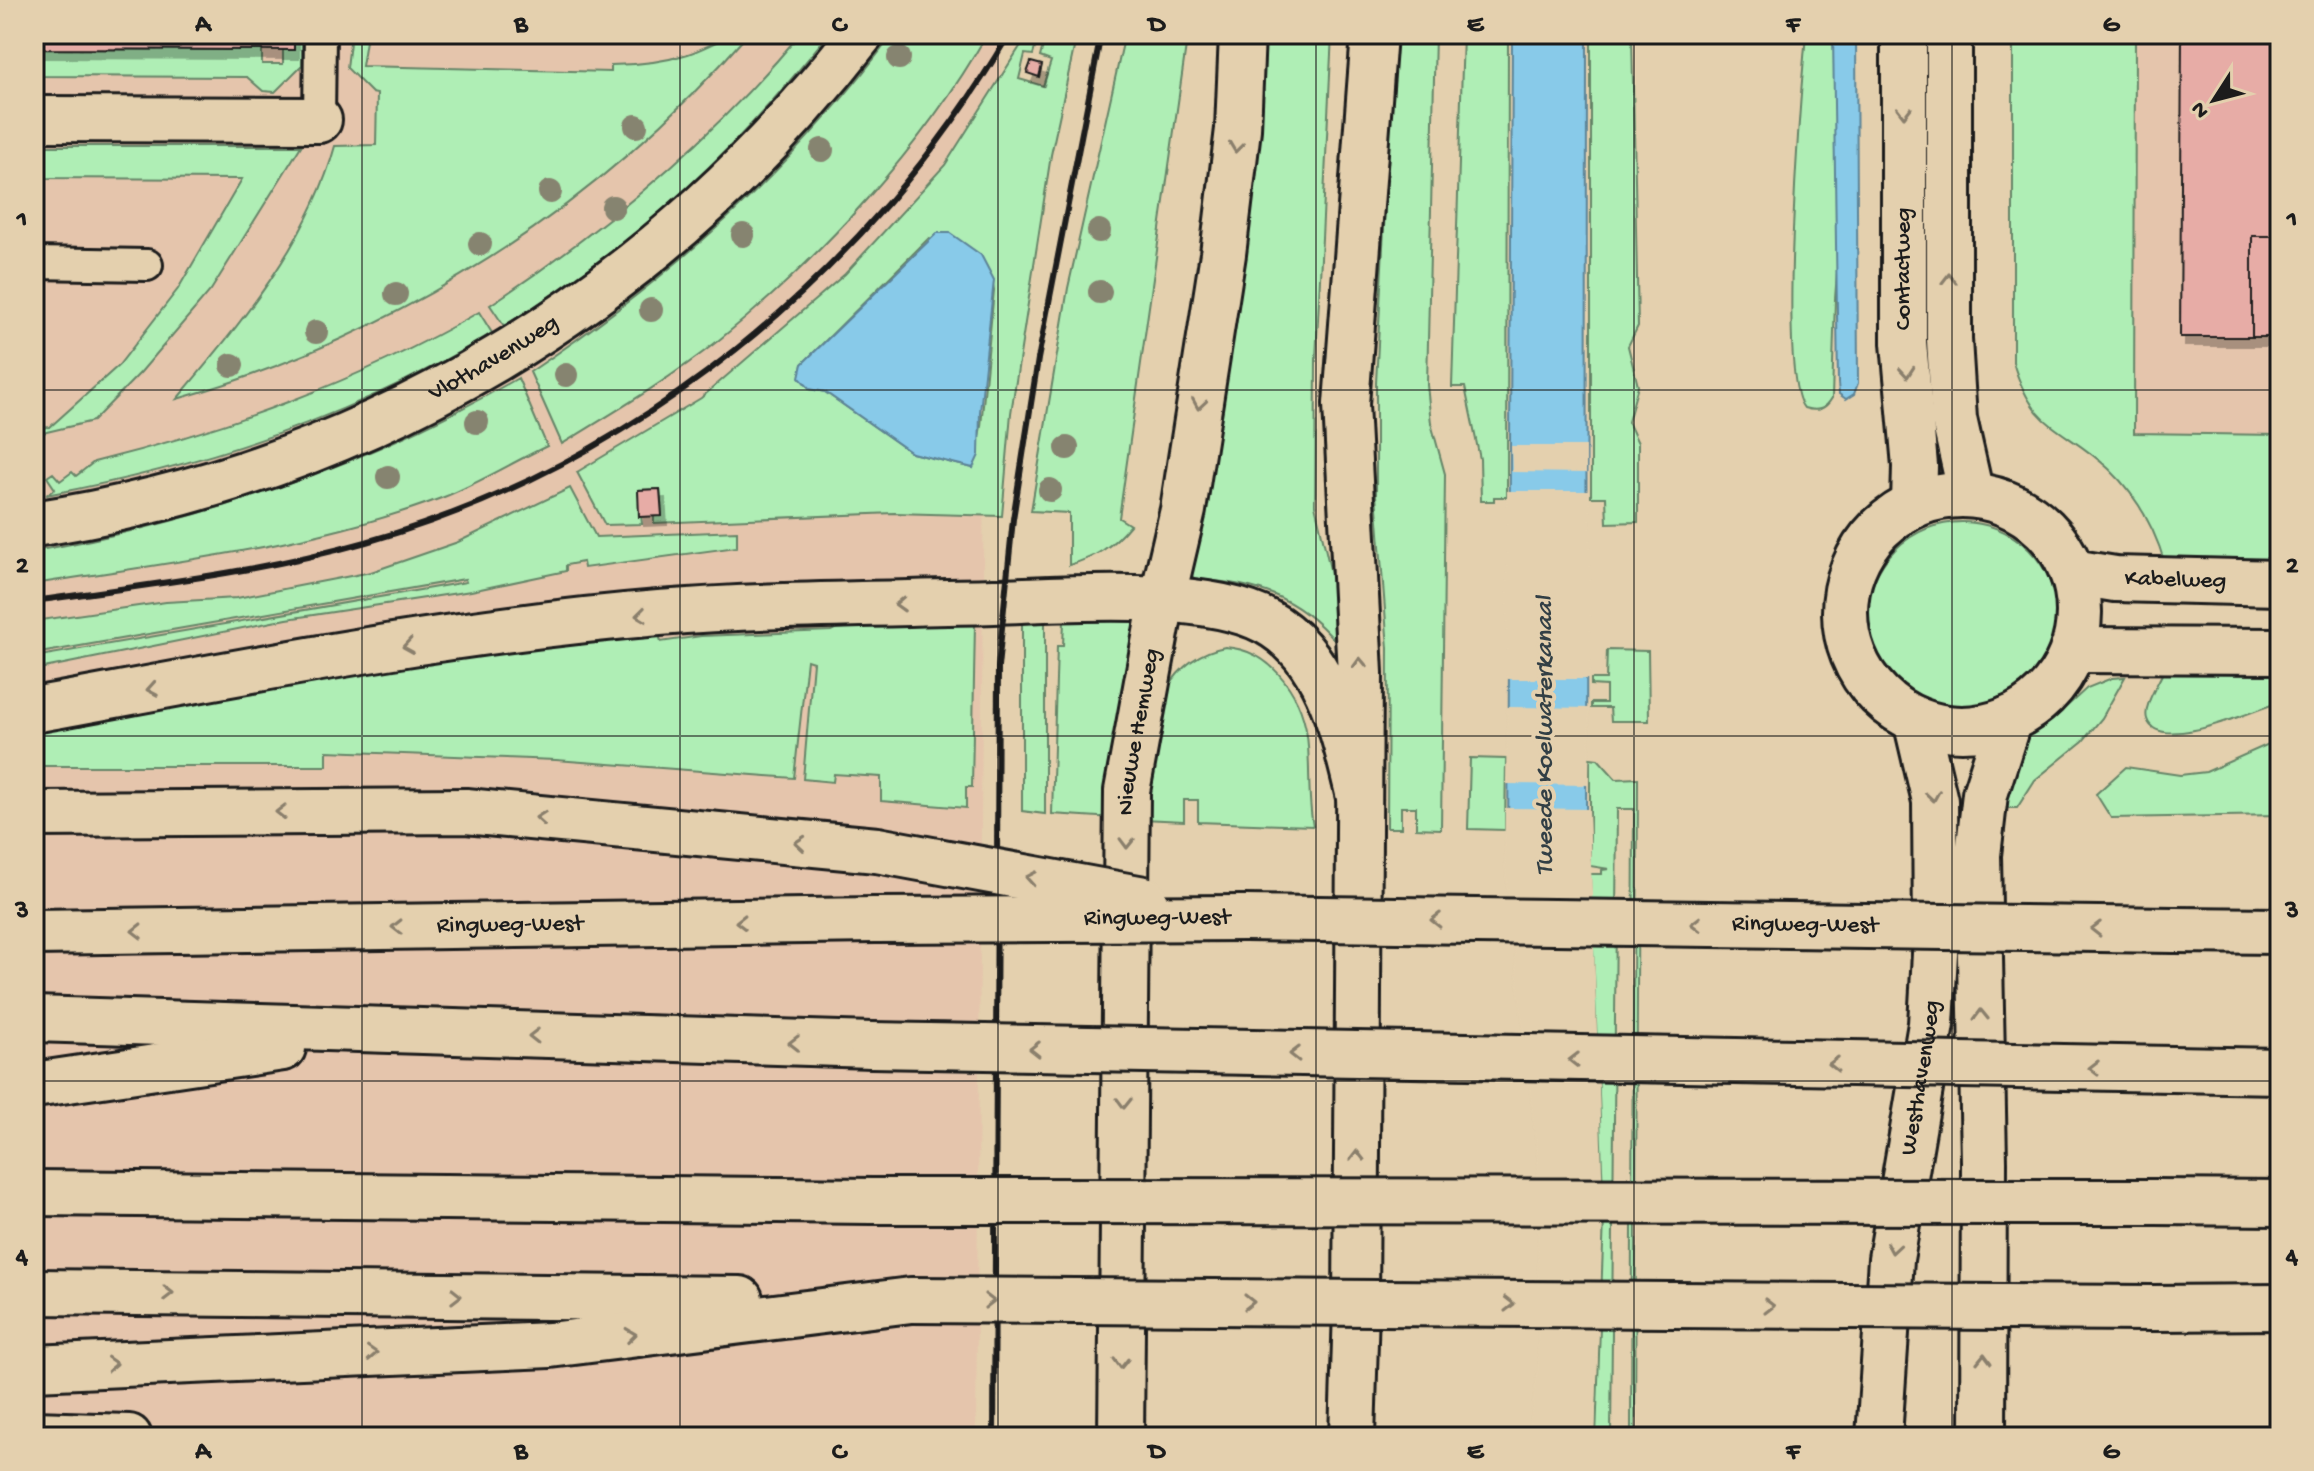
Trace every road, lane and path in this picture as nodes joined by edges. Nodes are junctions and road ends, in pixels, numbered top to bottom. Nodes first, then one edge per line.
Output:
1 (320, 34) edge
2 (861, 34) edge
3 (1354, 34) edge
4 (1374, 34) edge
5 (1904, 34) edge
6 (1949, 34) edge
7 (1240, 46) edge
8 (34, 119) edge
9 (319, 120) joint
10 (1364, 130) junction
11 (34, 263) edge
12 (147, 265) dead end
13 (1971, 495) junction
14 (1914, 504) junction
15 (34, 524) edge
16 (2072, 572) junction
17 (2280, 583) edge
18 (1162, 600) junction
19 (2073, 650) junction
20 (2280, 651) edge
21 (34, 710) edge
22 (2009, 719) junction
23 (1916, 720) junction
24 (1359, 797) junction
25 (34, 814) edge
26 (1245, 918) junction
27 (2280, 931) edge
28 (34, 932) edge
29 (34, 1019) edge
30 (388, 1033) junction
31 (2280, 1071) edge
32 (34, 1085) edge
33 (34, 1193) edge
34 (2280, 1203) edge
35 (34, 1292) edge
36 (911, 1300) junction
37 (2280, 1307) edge
38 (34, 1368) edge
39 (34, 1434) edge
40 (129, 1437) edge
41 (1121, 1437) edge
42 (1352, 1437) edge
43 (1879, 1437) edge
44 (1983, 1437) edge

1 - 9 lane
2 - 15 main road, Vlothavenweg
3 - 10 main road
4 - 10 main road
5 -> 14 main road, Contactweg
13 -> 6 main road, Contactweg
7 -> 18 main road, Nieuwe Hemweg
8 - 9 main road
24 -> 10 main road
11 - 12 lane
13 - 14 main road
13 - 16 main road
14 - 23 main road
16 - 17 main road, Kabelweg
16 - 19 main road
18 -> 21 main road
18 - 24 main road
18 -> 41 main road, Nieuwe Hemweg
19 - 20 main road
19 - 22 main road
22 - 23 main road
44 -> 22 main road, Westhavenweg
23 -> 43 main road, Westhavenweg
42 -> 24 main road
26 -> 25 main road, bridge
27 -> 26 main road, Ringweg-West, bridge
26 -> 28 main road, Ringweg-West, bridge
29 - 30 main road
31 -> 30 main road, bridge
30 - 32 main road
33 - 34 main road, bridge
35 -> 36 main road
36 -> 37 main road, bridge
38 -> 36 main road
39 - 40 main road

